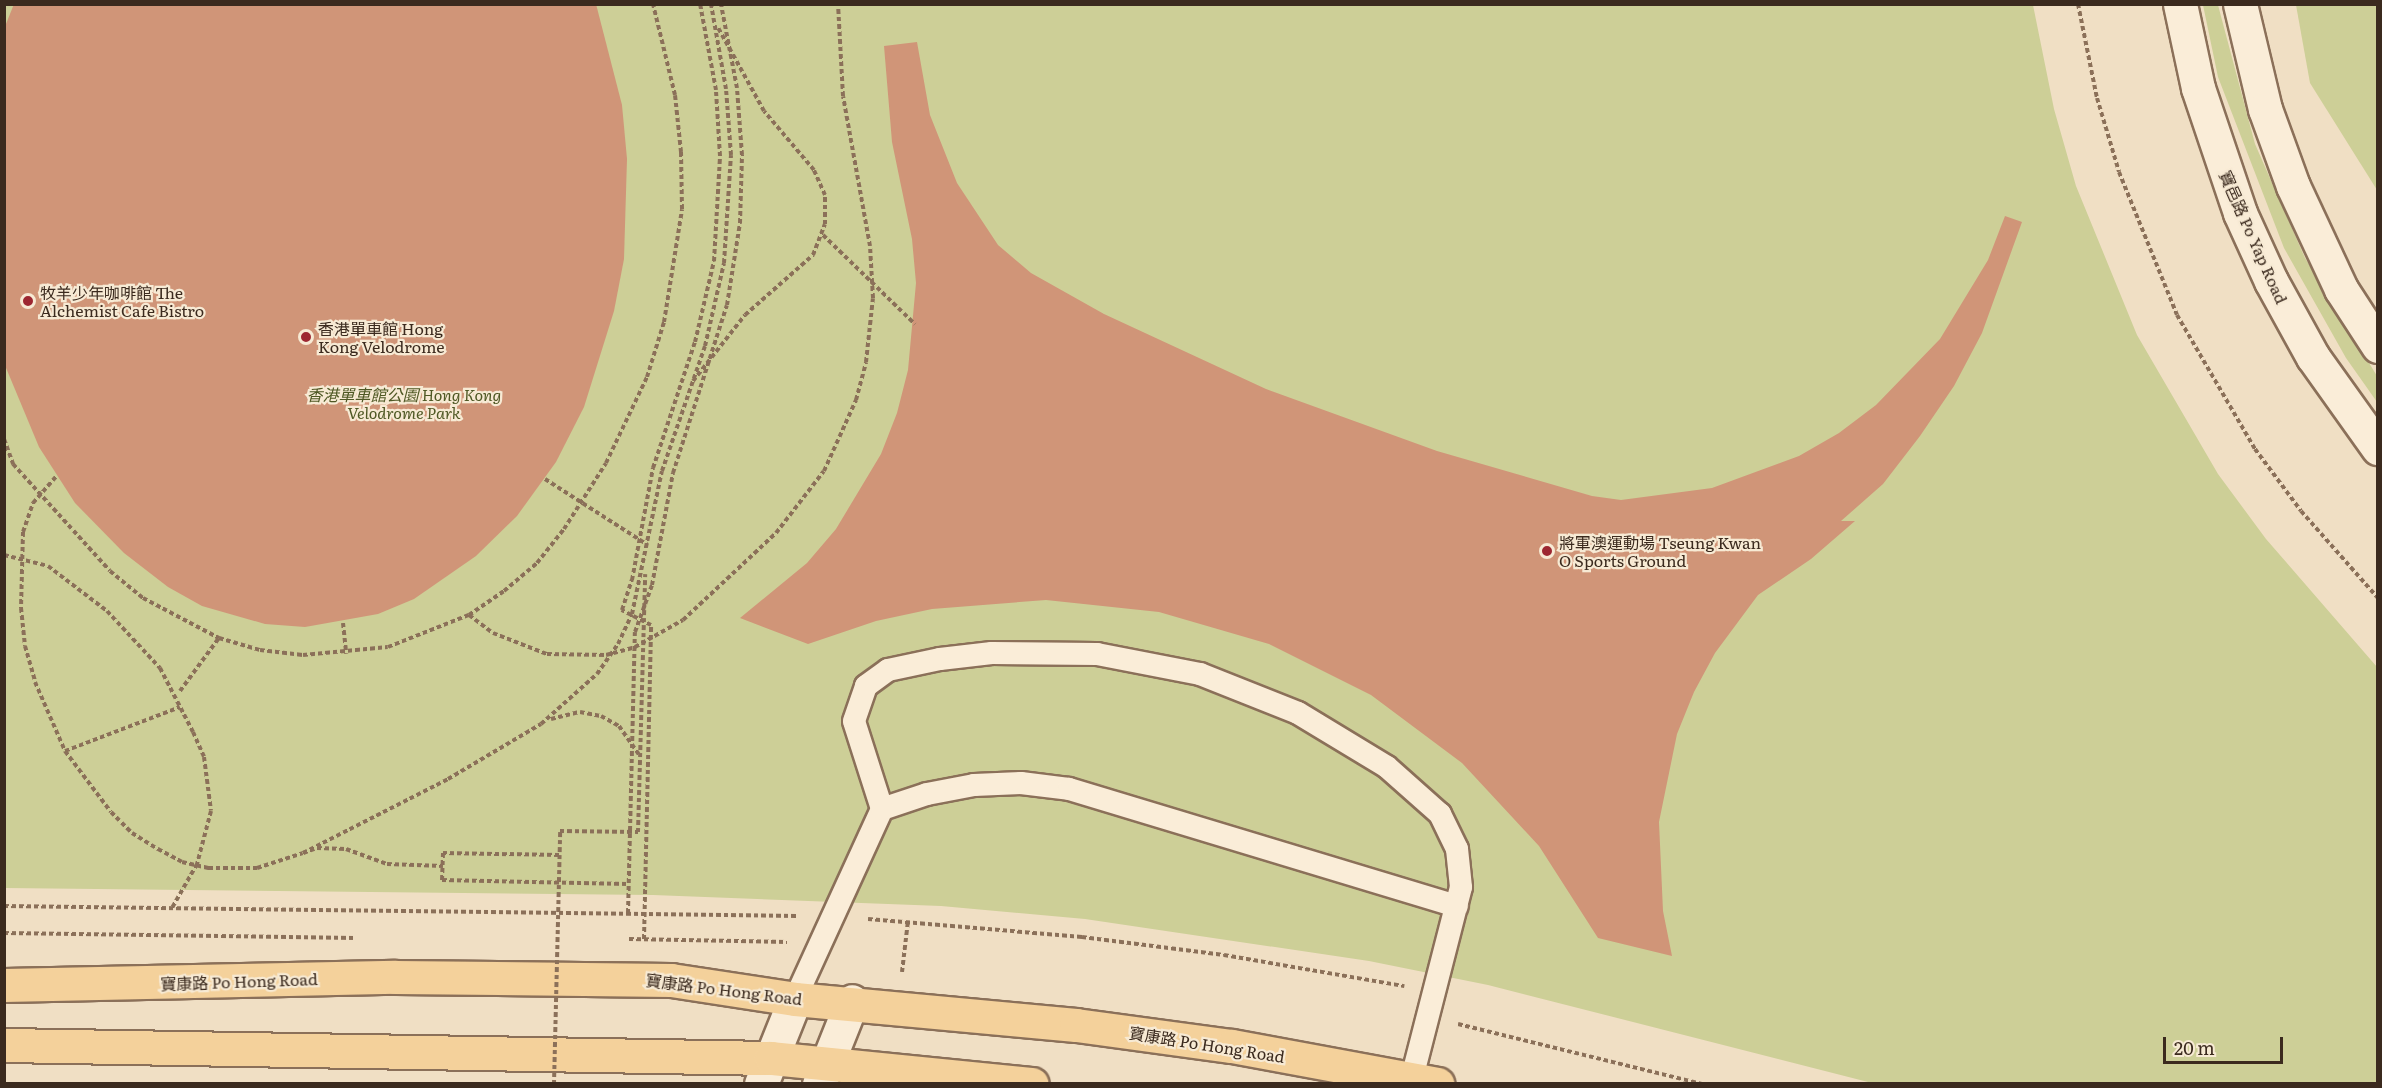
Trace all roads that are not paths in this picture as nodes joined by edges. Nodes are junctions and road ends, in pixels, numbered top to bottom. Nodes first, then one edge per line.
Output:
1 (2180, 4) edge
2 (2240, 4) edge
3 (2378, 346) edge
4 (2378, 448) edge
5 (882, 809) junction
6 (1457, 906) junction
7 (4, 985) edge
8 (795, 999) junction
9 (852, 1001) junction
10 (4, 1045) edge
11 (766, 1071) edge
12 (823, 1073) edge
13 (1425, 1081) edge
14 (1032, 1083) edge

1 - 4 main road, 寶邑路 Po Yap Road
2 - 3 main road
5 - 6 lane
5 - 6 lane
5 - 8 lane
6 - 13 lane
7 - 8 main road, 寶康路 Po Hong Road
8 - 9 main road, 寶康路 Po Hong Road
8 - 11 main road
9 - 12 main road
9 - 13 main road, 寶康路 Po Hong Road
10 - 11 main road
11 - 12 main road
12 - 14 main road

